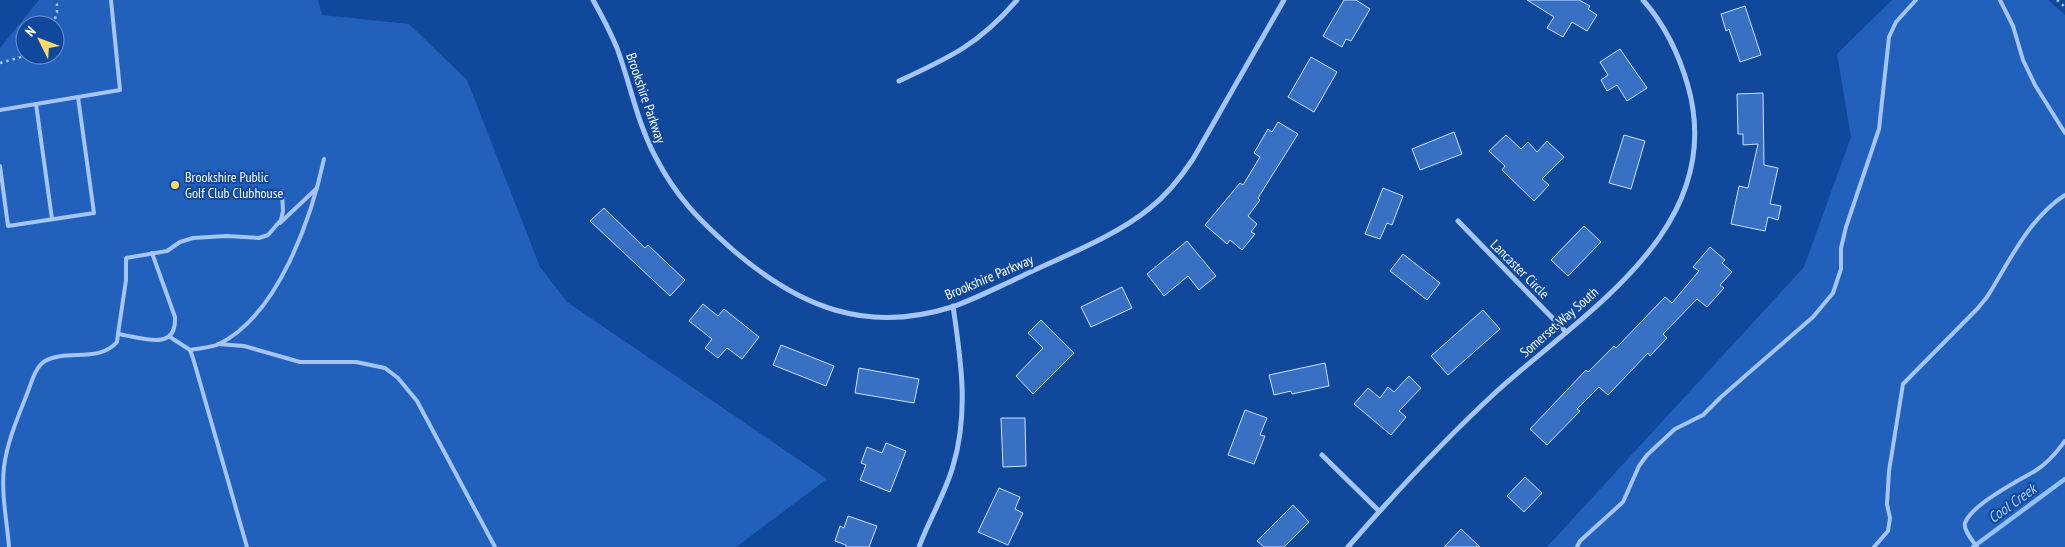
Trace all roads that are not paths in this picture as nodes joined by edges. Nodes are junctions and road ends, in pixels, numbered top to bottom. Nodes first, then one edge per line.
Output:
1 (111, 0) edge
2 (594, 0) edge
3 (1017, 0) edge
4 (1284, 0) edge
5 (1643, 0) edge
6 (1916, 0) edge
7 (2000, 0) edge
8 (899, 81) dead end
9 (78, 97) junction
10 (36, 104) junction
11 (0, 110) edge
12 (2065, 132) edge
13 (324, 159) dead end
14 (0, 166) edge
15 (318, 187) junction
16 (282, 191) dead end
17 (2065, 195) edge
18 (52, 219) junction
19 (1458, 221) dead end
20 (277, 226) junction
21 (152, 253) junction
22 (953, 306) junction
23 (1566, 332) junction
24 (118, 334) junction
25 (170, 337) junction
26 (218, 344) junction
27 (190, 350) junction
28 (2065, 441) edge
29 (1322, 455) dead end
30 (1379, 511) junction
31 (9, 547) edge
32 (247, 547) edge
33 (495, 547) edge
34 (919, 547) edge
35 (1348, 547) edge
36 (1577, 547) edge
37 (1874, 547) edge
38 (1977, 547) edge

1 - 9 lane
2 - 22 street, Brookshire Parkway
3 - 8 street
4 - 22 street, Brookshire Parkway
5 - 23 street, Somerset Way South
6 - 36 lane
7 - 12 lane
9 - 10 lane
9 - 18 lane
10 - 11 lane
10 - 18 lane
13 - 15 lane
14 - 18 lane
15 - 20 lane
15 - 26 lane
16 - 20 lane
17 - 37 lane
19 - 23 street, Lancaster Circle
20 - 21 lane
21 - 24 lane
21 - 25 lane
22 - 34 street
23 - 30 street, Somerset Way South
24 - 25 lane
24 - 31 lane
25 - 27 lane
26 - 27 lane
26 - 33 lane
27 - 32 lane
28 - 38 lane
29 - 30 street
30 - 35 street, Somerset Way South

